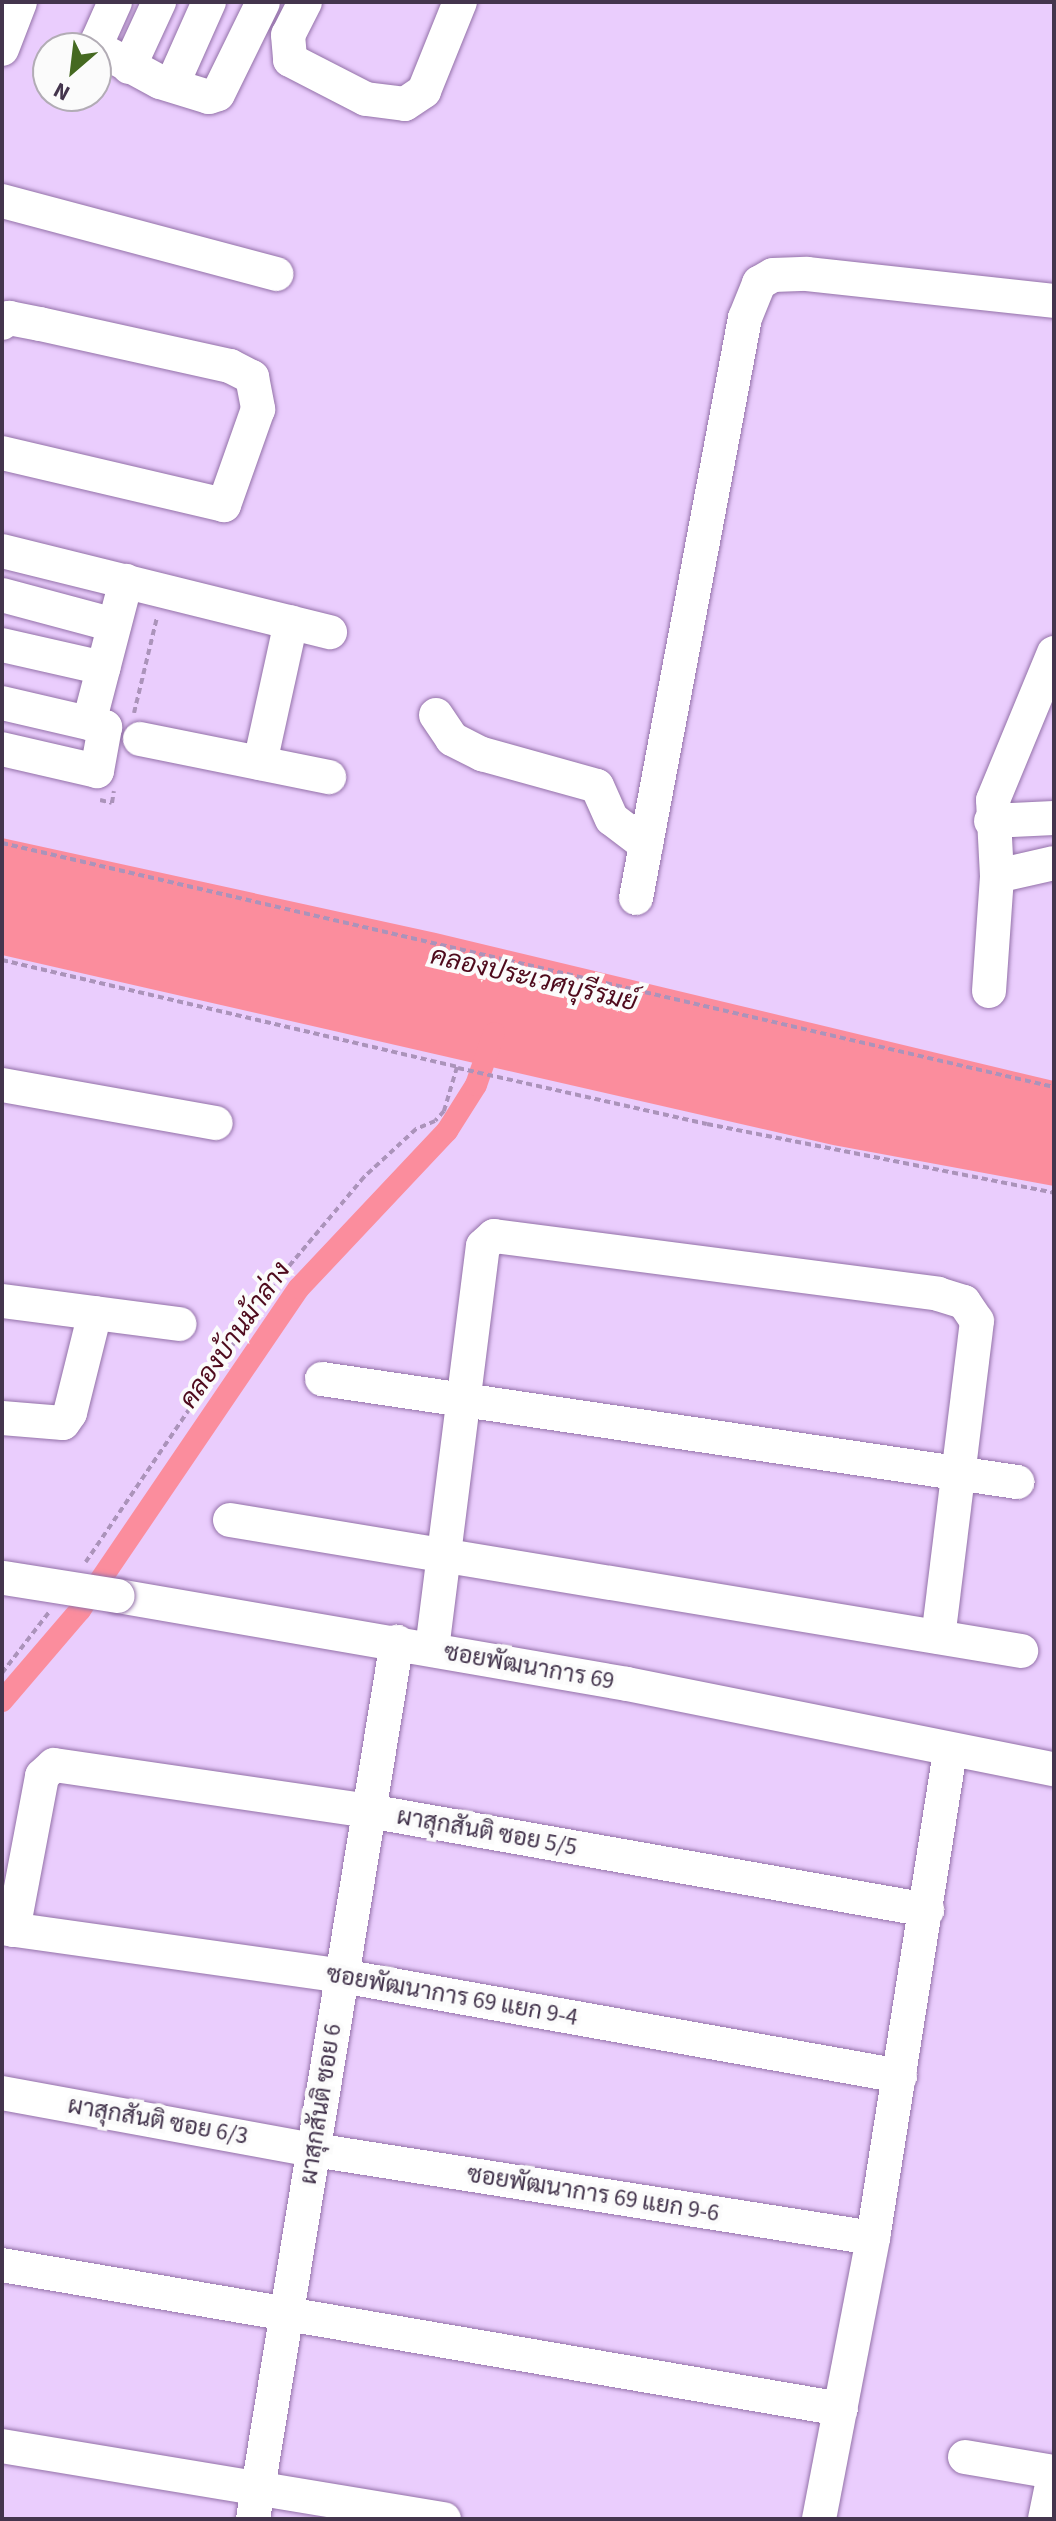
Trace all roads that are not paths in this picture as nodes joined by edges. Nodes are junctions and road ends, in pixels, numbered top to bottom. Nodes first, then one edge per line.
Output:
1 (20, 2) edge
2 (115, 2) edge
3 (159, 2) edge
4 (209, 2) edge
5 (263, 2) edge
6 (305, 2) edge
7 (460, 2) edge
8 (2, 49) edge
9 (129, 67) junction
10 (172, 85) junction
11 (2, 201) edge
12 (276, 274) dead end
13 (1054, 301) edge
14 (2, 323) edge
15 (2, 453) edge
16 (2, 551) edge
17 (126, 581) junction
18 (2, 595) edge
19 (291, 622) junction
20 (114, 625) junction
21 (330, 632) dead end
22 (2, 645) edge
23 (1054, 653) edge
24 (103, 668) junction
25 (2, 703) edge
26 (436, 715) dead end
27 (89, 723) junction
28 (135, 733) road end
29 (2, 749) edge
30 (260, 763) junction
31 (329, 777) dead end
32 (1054, 818) edge
33 (991, 821) junction
34 (646, 845) junction
35 (1054, 863) edge
36 (997, 876) junction
37 (636, 898) dead end
38 (989, 991) dead end
39 (2, 1085) edge
40 (216, 1123) dead end
41 (2, 1301) edge
42 (95, 1313) junction
43 (180, 1324) dead end
44 (322, 1379) dead end
45 (467, 1399) junction
46 (2, 1418) edge
47 (955, 1473) junction
48 (1017, 1482) dead end
49 (230, 1520) dead end
50 (443, 1553) junction
51 (3, 1578) edge
52 (938, 1637) junction
53 (397, 1642) junction
54 (432, 1649) junction
55 (1021, 1651) dead end
56 (950, 1752) junction
57 (1054, 1762) edge
58 (369, 1811) junction
59 (927, 1910) junction
60 (8, 1929) edge
61 (342, 1976) junction
62 (900, 2076) junction
63 (2, 2093) edge
64 (314, 2150) junction
65 (873, 2238) junction
66 (2, 2265) edge
67 (287, 2314) junction
68 (841, 2409) junction
69 (2, 2446) edge
70 (965, 2457) dead end
71 (1054, 2474) edge
72 (256, 2505) edge
73 (383, 2514) edge
74 (444, 2519) edge
75 (819, 2519) edge
76 (1045, 2519) edge

1 - 8 street
2 - 9 street
3 - 9 street
4 - 10 street
5 - 10 street
6 - 7 street
9 - 10 street
11 - 12 street
13 - 34 street
14 - 15 street
16 - 17 street
17 - 19 street
17 - 20 street
18 - 20 street
19 - 21 street
19 - 30 street
20 - 24 street
22 - 24 street
23 - 33 street
24 - 27 street
25 - 27 street
26 - 34 street
27 - 29 street
28 - 30 street
30 - 31 street
32 - 33 street
33 - 36 street
34 - 37 street
35 - 36 street
36 - 38 street
39 - 40 street
41 - 42 street
42 - 43 street
42 - 46 street
44 - 45 street
45 - 47 street
45 - 47 street
45 - 50 street
47 - 48 street
47 - 52 street
49 - 50 street
50 - 52 street
50 - 54 street
51 - 53 street, ซอยพัฒนาการ 69, bridge
52 - 55 street
53 - 54 street, ซอยพัฒนาการ 69
53 - 58 street, ผาสุกสันติ ซอย 6
54 - 56 street, ซอยพัฒนาการ 69
56 - 57 street, ซอยพัฒนาการ 69
56 - 59 street
58 - 59 street, ผาสุกสันติ ซอย 5/5
58 - 60 street, ผาสุกสันติ ซอย 5/5
58 - 61 street, ผาสุกสันติ ซอย 6
59 - 62 street
60 - 61 street, ซอยพัฒนาการ 69 แยก 9-4
61 - 62 street, ซอยพัฒนาการ 69 แยก 9-4
61 - 64 street, ผาสุกสันติ ซอย 6
62 - 65 street
63 - 64 street, ผาสุกสันติ ซอย 6/3
64 - 65 street, ซอยพัฒนาการ 69 แยก 9-6
64 - 67 street, ผาสุกสันติ ซอย 6
65 - 68 street
66 - 67 street
67 - 68 street
67 - 72 street, ผาสุกสันติ ซอย 6
68 - 75 street
69 - 72 street
70 - 71 street
71 - 76 street
72 - 73 street
73 - 74 street

